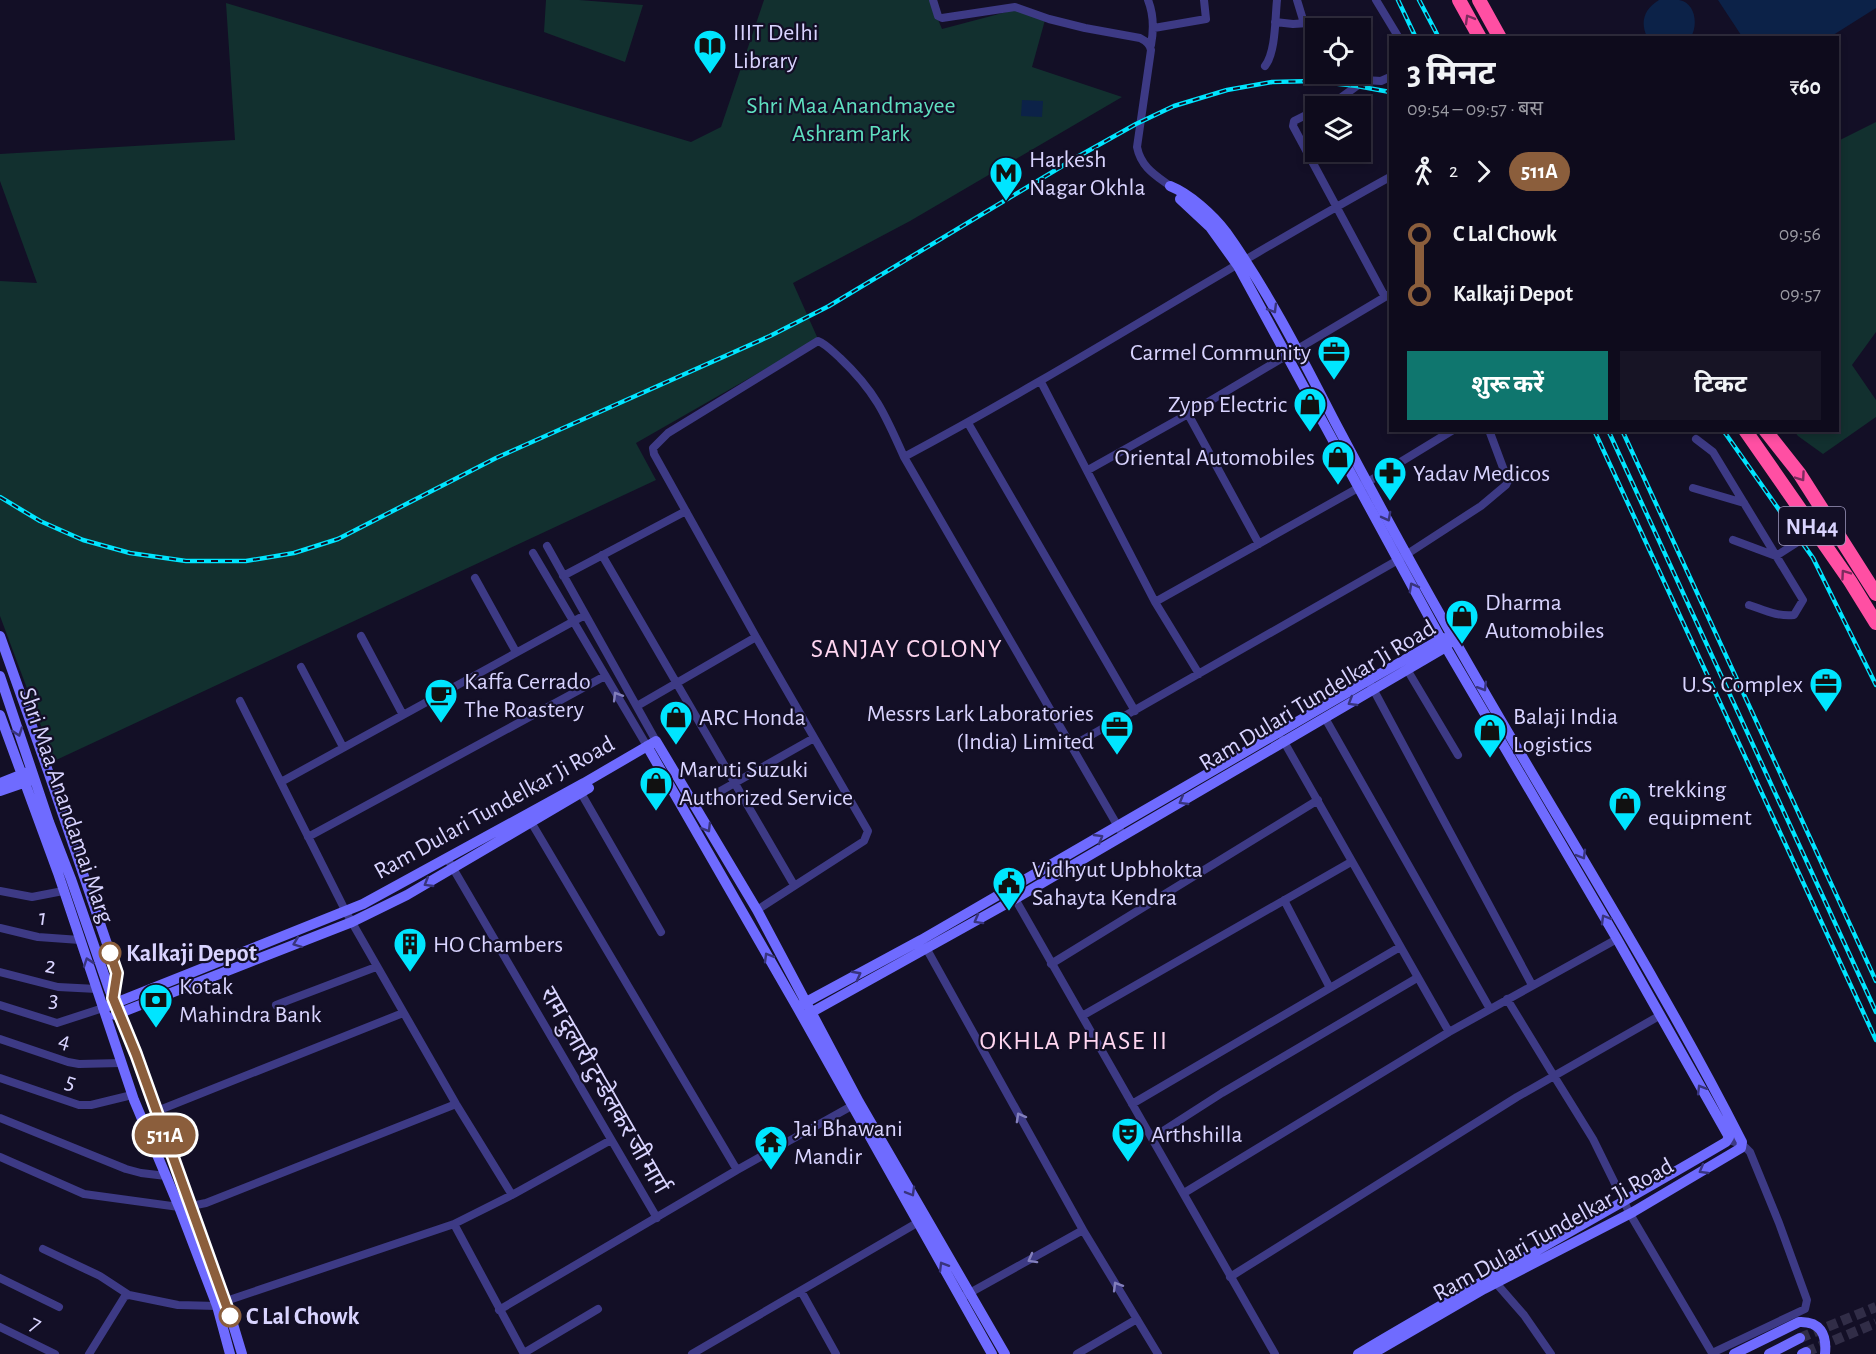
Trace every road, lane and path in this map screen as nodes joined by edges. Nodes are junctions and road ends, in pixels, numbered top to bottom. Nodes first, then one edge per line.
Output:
1 (933, 0) edge
2 (1148, 0) edge
3 (1204, 0) edge
4 (1277, 0) edge
5 (1297, 0) edge
6 (1376, 0) edge
7 (1459, 0) edge
8 (1479, 0) edge
9 (1275, 22) junction
10 (1304, 23) joint
11 (1154, 28) junction
12 (1398, 36) edge
13 (1479, 36) edge
14 (1499, 36) edge
15 (1150, 45) junction
16 (1264, 66) dead end
17 (1389, 77) edge
18 (1371, 80) edge
19 (1360, 84) edge
20 (1343, 96) edge
21 (1305, 116) edge
22 (1305, 149) edge
23 (1312, 162) edge
24 (1389, 178) edge
25 (1170, 186) joint
26 (1336, 207) junction
27 (1241, 263) junction
28 (1388, 295) edge
29 (1297, 349) junction
30 (1287, 356) junction
31 (1041, 382) junction
32 (1188, 414) junction
33 (968, 423) junction
34 (1450, 432) edge
35 (1491, 432) edge
36 (1746, 432) edge
37 (1767, 432) edge
38 (1696, 439) dead end
39 (904, 457) junction
40 (1088, 470) junction
41 (1363, 485) junction
42 (1693, 488) dead end
43 (1744, 503) junction
44 (686, 511) junction
45 (1815, 531) junction
46 (1733, 540) dead end
47 (1259, 544) junction
48 (547, 546) dead end
49 (533, 554) dead end
50 (602, 555) junction
51 (1776, 556) junction
52 (1402, 557) junction
53 (563, 576) junction
54 (475, 578) dead end
55 (1876, 594) edge
56 (1155, 602) junction
57 (1749, 605) dead end
58 (585, 615) junction
59 (572, 621) junction
60 (1876, 623) edge
61 (0, 636) edge
62 (362, 636) dead end
63 (756, 638) junction
64 (1447, 641) junction
65 (516, 652) junction
66 (1405, 665) junction
67 (301, 667) dead end
68 (1199, 674) junction
69 (14, 675) junction
70 (605, 676) junction
71 (1, 677) edge
72 (676, 682) junction
73 (1371, 685) junction
74 (240, 701) dead end
75 (637, 706) junction
76 (1135, 711) junction
77 (0, 715) edge
78 (403, 715) junction
79 (1325, 718) junction
80 (814, 738) junction
81 (1282, 738) junction
82 (1072, 746) junction
83 (343, 747) junction
84 (653, 747) junction
85 (1458, 755) dead end
86 (48, 769) junction
87 (34, 774) junction
88 (23, 779) junction
89 (281, 782) junction
90 (0, 783) edge
91 (735, 783) junction
92 (0, 791) edge
93 (581, 793) junction
94 (1318, 800) junction
95 (694, 806) junction
96 (531, 822) junction
97 (1121, 831) junction
98 (308, 837) junction
99 (1351, 862) junction
100 (450, 863) junction
101 (85, 876) junction
102 (71, 879) junction
103 (794, 885) junction
104 (0, 891) edge
105 (63, 891) junction
106 (1012, 894) junction
107 (1284, 900) junction
108 (756, 910) junction
109 (349, 917) junction
110 (0, 928) edge
111 (661, 932) dead end
112 (1617, 939) junction
113 (80, 940) junction
114 (924, 945) junction
115 (1400, 947) junction
116 (1051, 963) junction
117 (376, 967) junction
118 (0, 972) edge
119 (1417, 978) junction
120 (1532, 985) junction
121 (1330, 988) junction
122 (97, 989) junction
123 (1507, 999) junction
124 (0, 1005) edge
125 (117, 1005) junction
126 (276, 1005) dead end
127 (1490, 1009) junction
128 (804, 1010) junction
129 (104, 1013) junction
130 (403, 1013) junction
131 (1082, 1016) junction
132 (1659, 1016) junction
133 (1449, 1032) junction
134 (0, 1039) edge
135 (121, 1063) junction
136 (1554, 1076) junction
137 (0, 1078) edge
138 (132, 1095) junction
139 (456, 1104) junction
140 (856, 1104) junction
141 (1132, 1104) junction
142 (157, 1111) junction
143 (0, 1118) edge
144 (1734, 1137) junction
145 (1152, 1138) junction
146 (611, 1140) junction
147 (1743, 1145) junction
148 (0, 1157) edge
149 (736, 1170) junction
150 (166, 1176) junction
151 (1184, 1193) junction
152 (512, 1195) junction
153 (1624, 1202) junction
154 (191, 1206) junction
155 (179, 1207) junction
156 (1630, 1214) junction
157 (657, 1218) junction
158 (922, 1221) junction
159 (454, 1224) junction
160 (1083, 1230) junction
161 (43, 1249) dead end
162 (1230, 1277) junction
163 (0, 1278) edge
164 (1496, 1283) junction
165 (801, 1291) junction
166 (129, 1295) junction
167 (966, 1296) junction
168 (221, 1304) junction
169 (59, 1307) dead end
170 (598, 1309) dead end
171 (499, 1310) junction
172 (1137, 1319) junction
173 (0, 1327) edge
174 (1800, 1338) tunnel mouth
175 (1754, 1339) junction
176 (55, 1354) edge
177 (89, 1354) edge
178 (230, 1354) edge
179 (242, 1354) edge
180 (524, 1354) edge
181 (692, 1354) edge
182 (836, 1354) edge
183 (992, 1354) edge
184 (1005, 1354) edge
185 (1077, 1354) edge
186 (1158, 1354) edge
187 (1275, 1354) edge
188 (1358, 1354) edge
189 (1372, 1354) edge
190 (1551, 1354) edge
191 (1734, 1354) edge
192 (1769, 1354) edge
193 (1825, 1354) edge

1 - 15 street
2 - 11 street
3 - 11 street
4 - 9 street
5 - 10 street
6 - 12 street
13 -> 7 highway
8 - 14 highway
9 - 10 street
9 - 16 street
11 - 15 street
15 - 25 street
17 - 18 street
19 - 20 street
21 - 22 street
23 - 26 street
24 - 26 street
25 - 27 street
26 - 27 street
26 - 28 street
27 -> 29 street
27 - 30 street
27 - 31 street
28 - 29 street
29 - 30 street
29 - 41 street
30 - 32 street
30 - 41 street
31 - 33 street
31 - 40 street
32 - 40 street
32 - 47 street
33 - 39 street
33 - 76 street
34 - 41 street
35 - 52 street
36 - 45 highway, NH44
37 -> 55 highway, NH44
38 - 43 street
39 - 44 street
39 - 82 street
40 - 56 street
41 - 47 street
41 - 52 street
42 - 43 street
43 - 51 street
44 - 50 street
44 - 63 street
45 - 51 street
60 -> 45 highway, NH44
46 - 51 street
47 - 56 street
48 - 53 street
49 - 59 street
50 - 53 street
50 - 72 street
51 - 57 street
52 - 64 street
52 - 68 street
53 - 58 street
54 - 65 street
56 - 68 street
58 - 59 street
58 - 75 street
59 - 65 street
59 - 70 street
61 - 69 street
62 - 78 street
63 - 72 street
63 - 80 street
64 - 66 street, Ram Dulari Tundelkar Ji Road
112 -> 64 street
64 -> 144 street
65 - 78 street
66 - 73 street, Ram Dulari Tundelkar Ji Road
66 - 85 street
67 - 83 street
68 - 76 street
69 - 71 street
69 - 86 street
84 -> 70 street
70 - 98 street
71 -> 87 street, Shri Maa Anandamai Marg
72 - 75 street
72 - 91 street
73 -> 79 street, Ram Dulari Tundelkar Ji Road
73 - 81 street, Ram Dulari Tundelkar Ji Road
73 - 120 street
74 - 89 street
75 - 84 street
76 - 82 street
77 - 88 street, Shri Maa Anandamai Marg
78 - 83 street
79 - 81 street, Ram Dulari Tundelkar Ji Road
79 - 127 street
80 - 91 street
80 - 103 street
81 - 94 street
81 - 97 street, Ram Dulari Tundelkar Ji Road
82 - 97 street
83 - 89 street
84 - 93 street, Ram Dulari Tundelkar Ji Road
84 - 95 street, Ram Dulari Tundelkar Ji Road
84 - 100 street, Ram Dulari Tundelkar Ji Road
128 -> 84 street, Ram Dulari Tundelkar Ji Road
86 - 87 street
86 - 101 street
87 - 88 street
87 - 102 street, Shri Maa Anandamai Marg
88 - 90 street
88 - 92 street
88 - 105 street, Shri Maa Anandamai Marg
89 - 98 street
91 - 95 street
91 - 103 street
93 - 96 street, Ram Dulari Tundelkar Ji Road
93 - 111 street
94 - 99 street
94 - 116 street
95 -> 108 street, Ram Dulari Tundelkar Ji Road
96 - 100 street, Ram Dulari Tundelkar Ji Road
96 - 149 street
97 - 106 street, Ram Dulari Tundelkar Ji Road
98 - 109 street
99 - 107 street
99 - 115 street
100 - 109 street, Ram Dulari Tundelkar Ji Road
100 - 146 street, राम दुलारी टुन्डेलकर जी मार्ग
101 - 102 street
101 - 125 street
102 - 125 street, Shri Maa Anandamai Marg
103 - 108 street
104 - 105 street
105 - 113 street, Shri Maa Anandamai Marg
106 - 114 street, Ram Dulari Tundelkar Ji Road
106 - 116 street
107 - 121 street
107 - 131 street
108 - 128 street, Ram Dulari Tundelkar Ji Road
109 - 117 street
109 - 125 street, Ram Dulari Tundelkar Ji Road
110 - 113 street, 1
112 - 120 street
112 - 132 street
122 -> 113 street, Shri Maa Anandamai Marg
114 - 128 street, Ram Dulari Tundelkar Ji Road
160 -> 114 street
115 - 119 street
115 - 121 street
116 - 131 street
117 - 126 street
117 - 130 street
118 - 122 street, 2
119 - 133 street
119 - 145 street
120 - 123 street
121 - 141 street
122 - 129 street, Shri Maa Anandamai Marg
123 - 127 street
123 - 136 street
124 - 129 street, 3
125 - 129 street, Ram Dulari Tundelkar Ji Road
125 - 142 street, Shri Maa Anandamai Marg
127 - 133 street
128 - 140 street, Ram Dulari Tundelkar Ji Road
129 - 135 street, Shri Maa Anandamai Marg
130 - 139 street
130 - 142 street
131 - 141 street
132 - 136 street
144 -> 132 street
133 - 151 street
134 - 135 street, 4
135 - 138 street, Shri Maa Anandamai Marg
136 - 153 street
136 - 162 street
137 - 138 street, 5
138 - 150 street, Shri Maa Anandamai Marg
139 - 152 street
139 - 154 street
140 - 149 street
140 - 158 street, Ram Dulari Tundelkar Ji Road
141 - 145 street
142 - 154 street, Shri Maa Anandamai Marg
143 - 150 street
144 - 147 street
144 - 153 street, Ram Dulari Tundelkar Ji Road
145 - 151 street
146 - 152 street
146 - 157 street, राम दुलारी टुन्डेलकर जी मार्ग
147 -> 156 street, Ram Dulari Tundelkar Ji Road
147 - 175 street
148 - 155 street
149 - 157 street
150 - 155 street, Shri Maa Anandamai Marg
151 - 162 street
152 - 159 street
153 - 156 street
153 - 188 street, Ram Dulari Tundelkar Ji Road
154 - 168 street, Shri Maa Anandamai Marg
155 - 168 street, Shri Maa Anandamai Marg
156 - 164 street, Ram Dulari Tundelkar Ji Road
156 - 175 street
157 - 171 street
158 - 165 street
158 - 167 street, Ram Dulari Tundelkar Ji Road
159 - 168 street
159 - 171 street
160 -> 167 street
172 -> 160 street
161 - 166 street
162 - 187 street
163 - 169 street
164 - 189 street, Ram Dulari Tundelkar Ji Road
164 - 190 street
165 - 181 street
165 - 182 street
166 - 168 street
166 - 177 street
167 - 183 street, Ram Dulari Tundelkar Ji Road
167 - 184 street, Ram Dulari Tundelkar Ji Road
168 - 178 street, Shri Maa Anandamai Marg
168 - 179 street, Shri Maa Anandamai Marg
170 - 180 street
171 - 180 street
172 - 185 street
172 - 186 street
173 - 176 street, 7
174 - 192 street
175 - 191 street
175 - 193 street

